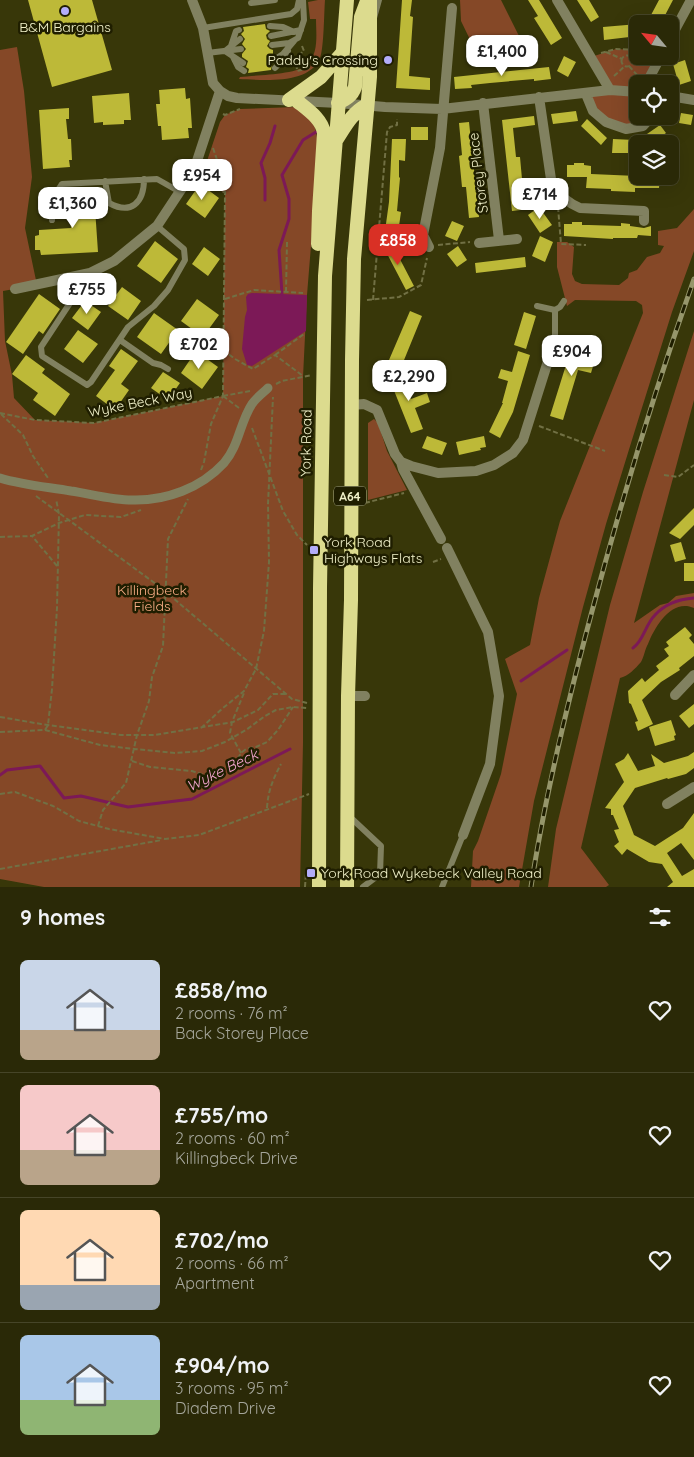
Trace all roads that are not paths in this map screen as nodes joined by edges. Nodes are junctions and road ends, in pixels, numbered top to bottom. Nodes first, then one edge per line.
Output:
1 (192, 0) edge
2 (275, 0) edge
3 (299, 0) edge
4 (303, 0) edge
5 (347, 0) edge
6 (369, 0) edge
7 (379, 0) edge
8 (557, 0) edge
9 (691, 0) edge
10 (252, 3) dead end
11 (452, 8) dead end
12 (679, 22) edge
13 (270, 26) dead end
14 (203, 28) junction
15 (370, 28) junction
16 (239, 30) dead end
17 (297, 35) junction
18 (271, 36) dead end
19 (240, 39) dead end
20 (272, 45) dead end
21 (231, 46) junction
22 (289, 48) junction
23 (241, 49) dead end
24 (225, 51) junction
25 (343, 51) junction
26 (207, 54) junction
27 (232, 56) junction
28 (274, 60) dead end
29 (243, 64) dead end
30 (275, 68) dead end
31 (244, 71) dead end
32 (608, 87) junction
33 (629, 90) edge
34 (220, 91) junction
35 (586, 94) junction
36 (539, 98) junction
37 (679, 98) edge
38 (694, 100) edge
39 (293, 101) junction
40 (338, 103) junction
41 (483, 103) junction
42 (367, 105) junction
43 (442, 108) junction
44 (644, 125) edge
45 (335, 144) junction
46 (144, 180) junction
47 (105, 182) junction
48 (180, 192) junction
49 (52, 220) dead end
50 (644, 221) dead end
51 (157, 226) junction
52 (517, 239) dead end
53 (499, 240) junction
54 (479, 243) road end
55 (429, 247) road end
56 (66, 278) junction
57 (15, 289) dead end
58 (324, 290) junction
59 (564, 301) dead end
60 (537, 306) dead end
61 (555, 310) junction
62 (555, 339) joint
63 (120, 340) junction
64 (168, 369) dead end
65 (271, 386) road end
66 (352, 404) junction
67 (401, 462) junction
68 (0, 478) edge
69 (694, 675) edge
70 (675, 695) dead end
71 (348, 696) junction
72 (366, 696) dead end
73 (694, 787) edge
74 (667, 804) dead end
75 (348, 815) junction
76 (463, 835) joint
77 (314, 886) edge
78 (364, 886) edge
79 (348, 887) edge
80 (442, 887) edge

1 - 14 street
2 - 10 lane
3 - 14 lane
4 - 17 lane
5 - 25 highway, York Road / A64
6 - 15 highway, A64
6 - 40 highway
7 - 15 lane
8 - 32 street
9 - 12 street
11 - 43 street
13 - 17 lane
14 - 26 street
15 - 42 highway, A64
16 - 21 lane
17 - 18 lane
17 - 20 lane
17 - 22 lane
19 - 21 lane
21 - 24 lane
22 - 28 lane
22 - 30 lane
23 - 24 lane
24 - 26 lane
24 - 27 lane
25 - 39 highway
25 - 40 highway, York Road / A64
26 - 34 street
27 - 29 lane
27 - 31 lane
32 - 33 street
32 - 35 street
34 - 39 street
34 - 48 street
35 - 36 street
35 - 44 street
36 - 41 street
36 - 50 street
37 - 38 street
39 - 40 street
39 - 58 highway
40 - 42 street
40 - 45 highway, York Road / A64
41 - 43 street
41 - 53 street, Storey Place
42 - 43 street
42 - 45 highway
42 - 66 highway, A64
43 - 55 street
45 - 58 highway, York Road / A64
46 - 47 lane
46 - 47 lane
46 - 48 lane
47 - 49 lane
48 - 51 street
51 - 56 street
51 - 63 lane
52 - 53 street
53 - 54 street
56 - 57 street
56 - 63 lane
58 - 77 highway, York Road / A64
59 - 61 lane
60 - 61 lane
61 - 62 lane
62 - 67 street
63 - 64 lane
65 - 68 street
66 - 67 street
66 - 71 highway, A64
67 - 76 street
69 - 70 street
71 - 72 street
71 - 75 highway, A64
73 - 74 street
75 - 78 lane
75 - 79 highway, A64
76 - 80 lane

